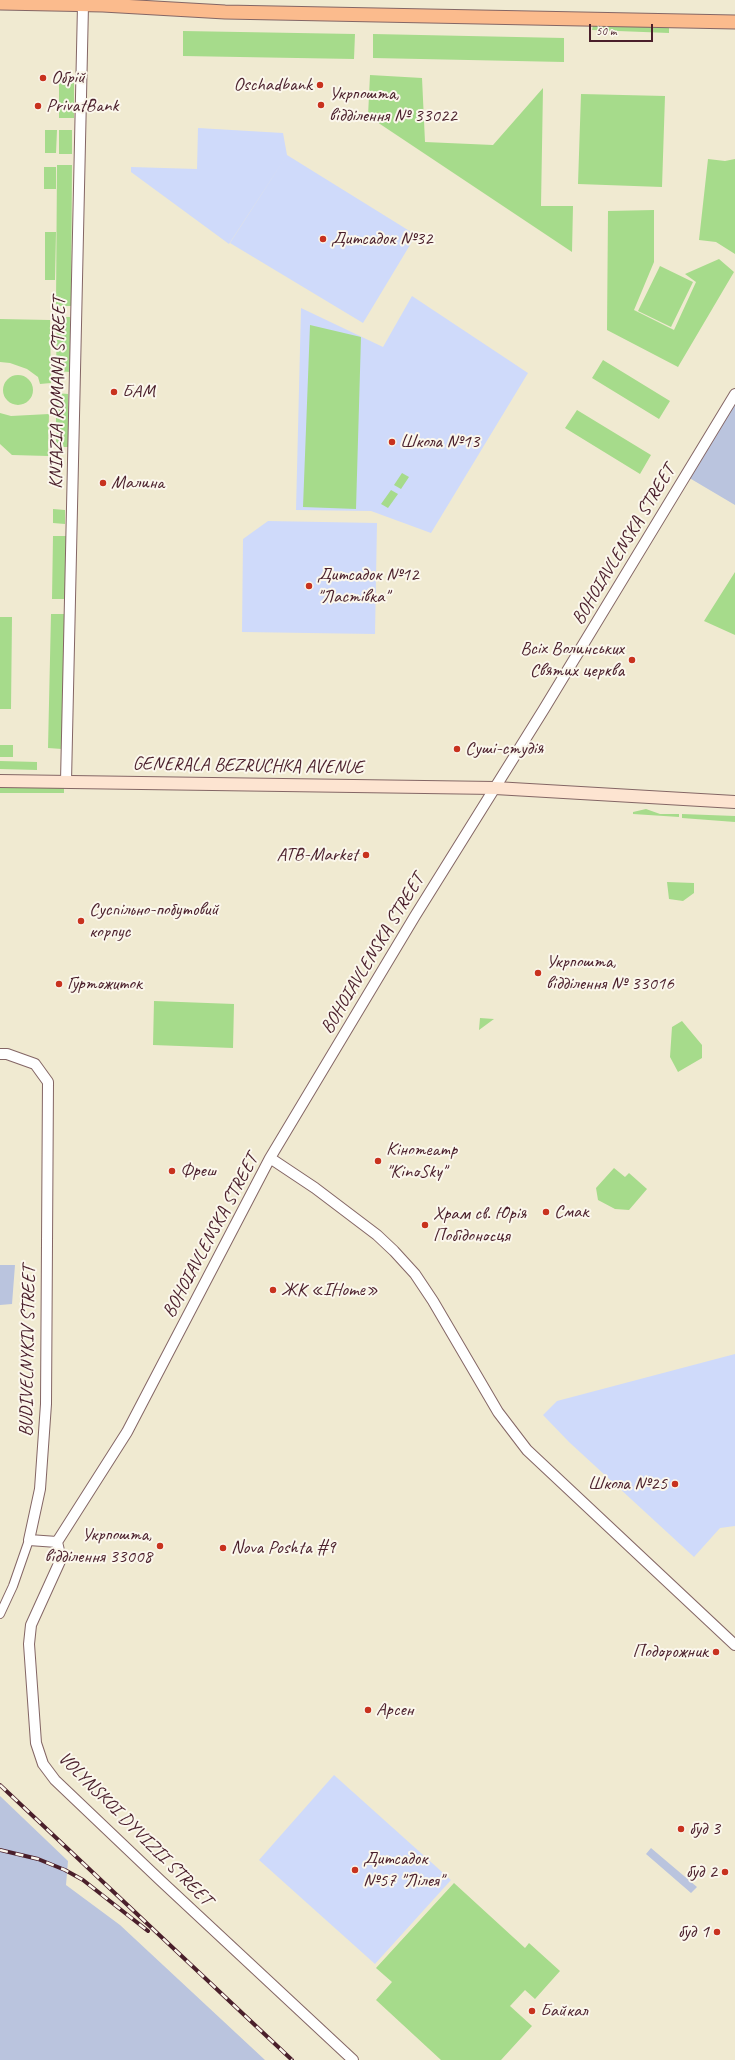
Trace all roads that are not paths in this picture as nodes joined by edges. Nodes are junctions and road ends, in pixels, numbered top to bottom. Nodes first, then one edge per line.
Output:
1 (0, 3) edge
2 (83, 5) junction
3 (735, 22) edge
4 (735, 394) edge
5 (0, 781) edge
6 (66, 781) junction
7 (494, 788) junction
8 (735, 802) edge
9 (0, 1054) edge
10 (270, 1158) junction
11 (29, 1540) junction
12 (57, 1542) junction
13 (0, 1614) edge
14 (735, 1644) edge
15 (352, 2060) edge

1 - 2 main road
2 - 3 main road
2 - 6 street, KNIAZIA ROMANA STREET
4 - 7 street, BOHOIAVLENSKA STREET
5 - 6 main road, GENERALA BEZRUCHKA AVENUE
6 - 7 main road, GENERALA BEZRUCHKA AVENUE
7 - 8 main road, GENERALA BEZRUCHKA AVENUE
7 - 10 street, BOHOIAVLENSKA STREET
9 - 11 street, BUDIVELNYKIV STREET
10 - 12 street, BOHOIAVLENSKA STREET
10 - 14 street
11 - 12 street
11 - 13 street, BUDIVELNYKIV STREET
12 - 15 street, VOLYNSKOI DYVIZII STREET

